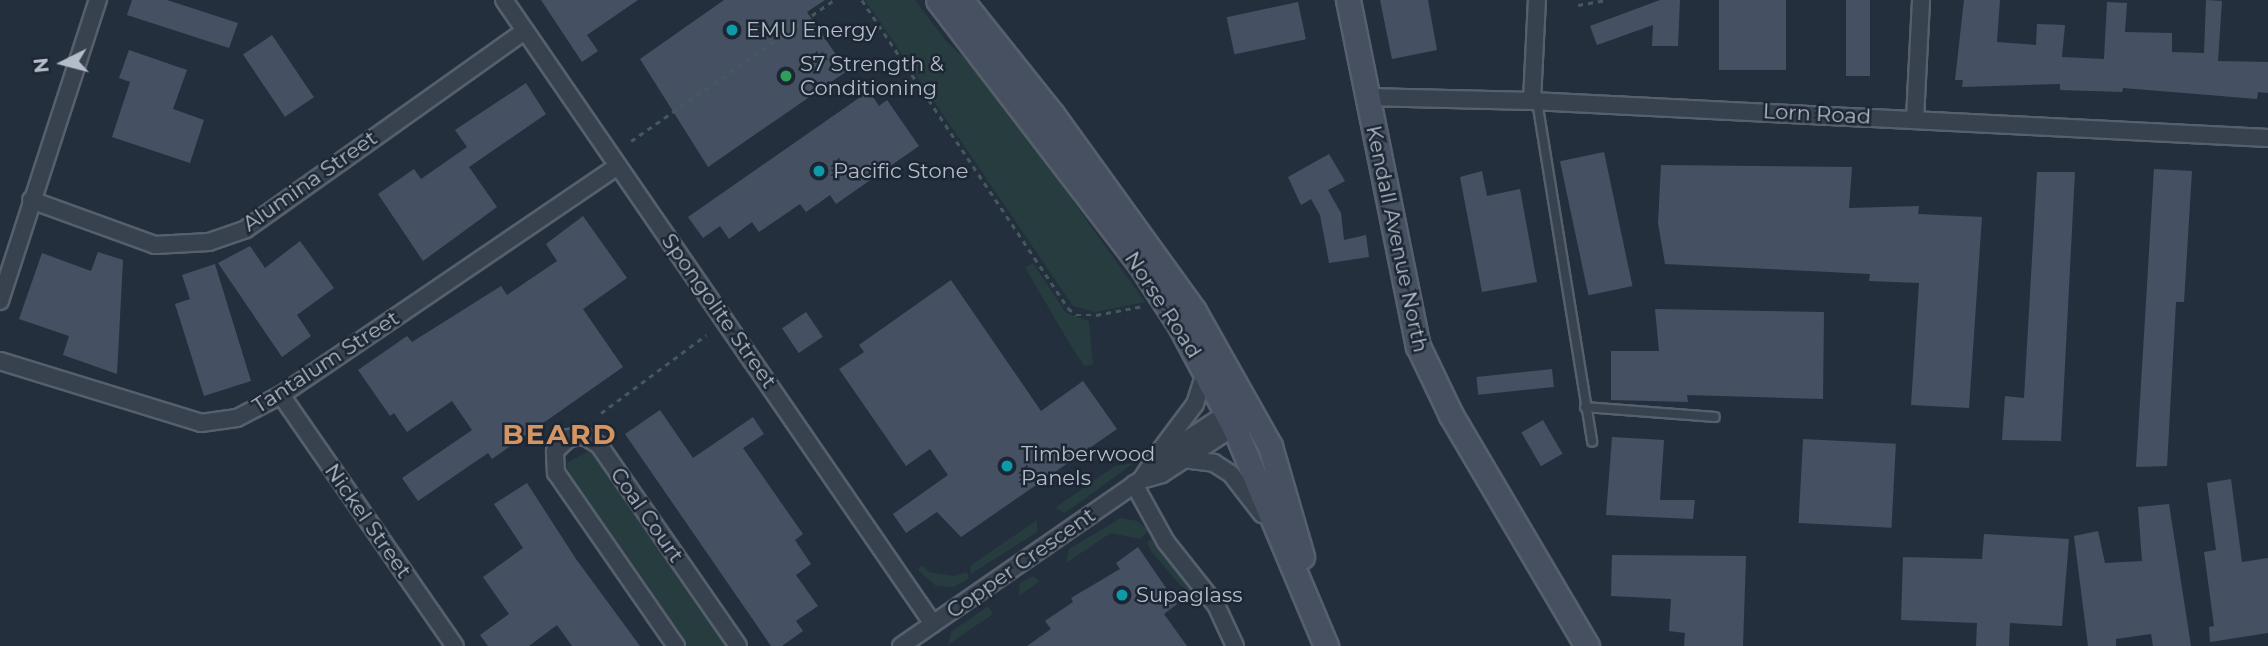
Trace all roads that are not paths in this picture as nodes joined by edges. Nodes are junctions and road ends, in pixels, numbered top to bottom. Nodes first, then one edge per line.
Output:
1 (98, 0) edge
2 (504, 0) edge
3 (922, 0) edge
4 (938, 0) edge
5 (961, 0) edge
6 (1348, 0) edge
7 (1537, 0) edge
8 (1921, 0) edge
9 (525, 30) junction
10 (985, 62) junction
11 (1367, 97) junction
12 (1534, 101) junction
13 (1916, 119) junction
14 (2268, 138) edge
15 (618, 166) junction
16 (31, 200) junction
17 (0, 301) edge
18 (0, 361) edge
19 (1206, 370) junction
20 (281, 395) junction
21 (1585, 407) junction
22 (1250, 408) junction
23 (1715, 418) dead end
24 (1231, 420) junction
25 (1592, 442) dead end
26 (1183, 460) junction
27 (1153, 461) junction
28 (1138, 482) junction
29 (1286, 552) junction
30 (933, 624) junction
31 (455, 646) edge
32 (676, 646) edge
33 (738, 646) edge
34 (901, 646) edge
35 (1235, 646) edge
36 (1327, 646) edge
37 (1587, 646) edge

1 - 16 street
2 - 9 street, Spongolite Street
3 - 10 main road
4 - 10 main road, Norse Road
5 - 22 main road, Norse Road
6 - 11 main road, Kendall Avenue North
7 - 12 street
8 - 13 street
9 - 15 street, Spongolite Street
9 - 16 street, Alumina Street
10 - 19 main road, Norse Road
11 - 12 street, Lorn Road
11 - 37 main road, Kendall Avenue North
12 - 13 street, Lorn Road
12 - 21 lane
13 - 14 street, Lorn Road
15 - 20 street, Tantalum Street
15 - 30 street, Spongolite Street
16 - 17 street
18 - 20 street, Tantalum Street
19 - 24 main road, Norse Road
19 - 27 street
20 - 31 street, Nickel Street
21 - 23 lane
21 - 25 lane
22 - 24 main road
22 - 36 main road, Norse Road
24 - 26 street, Copper Crescent
24 - 27 street, Copper Crescent
24 - 29 main road, Norse Road
26 - 28 street, Copper Crescent
26 - 29 street
27 - 28 street, Copper Crescent
28 - 30 street, Copper Crescent
28 - 35 street
29 - 36 main road, Norse Road
30 - 34 street, Copper Crescent
32 - 33 street, Coal Court

